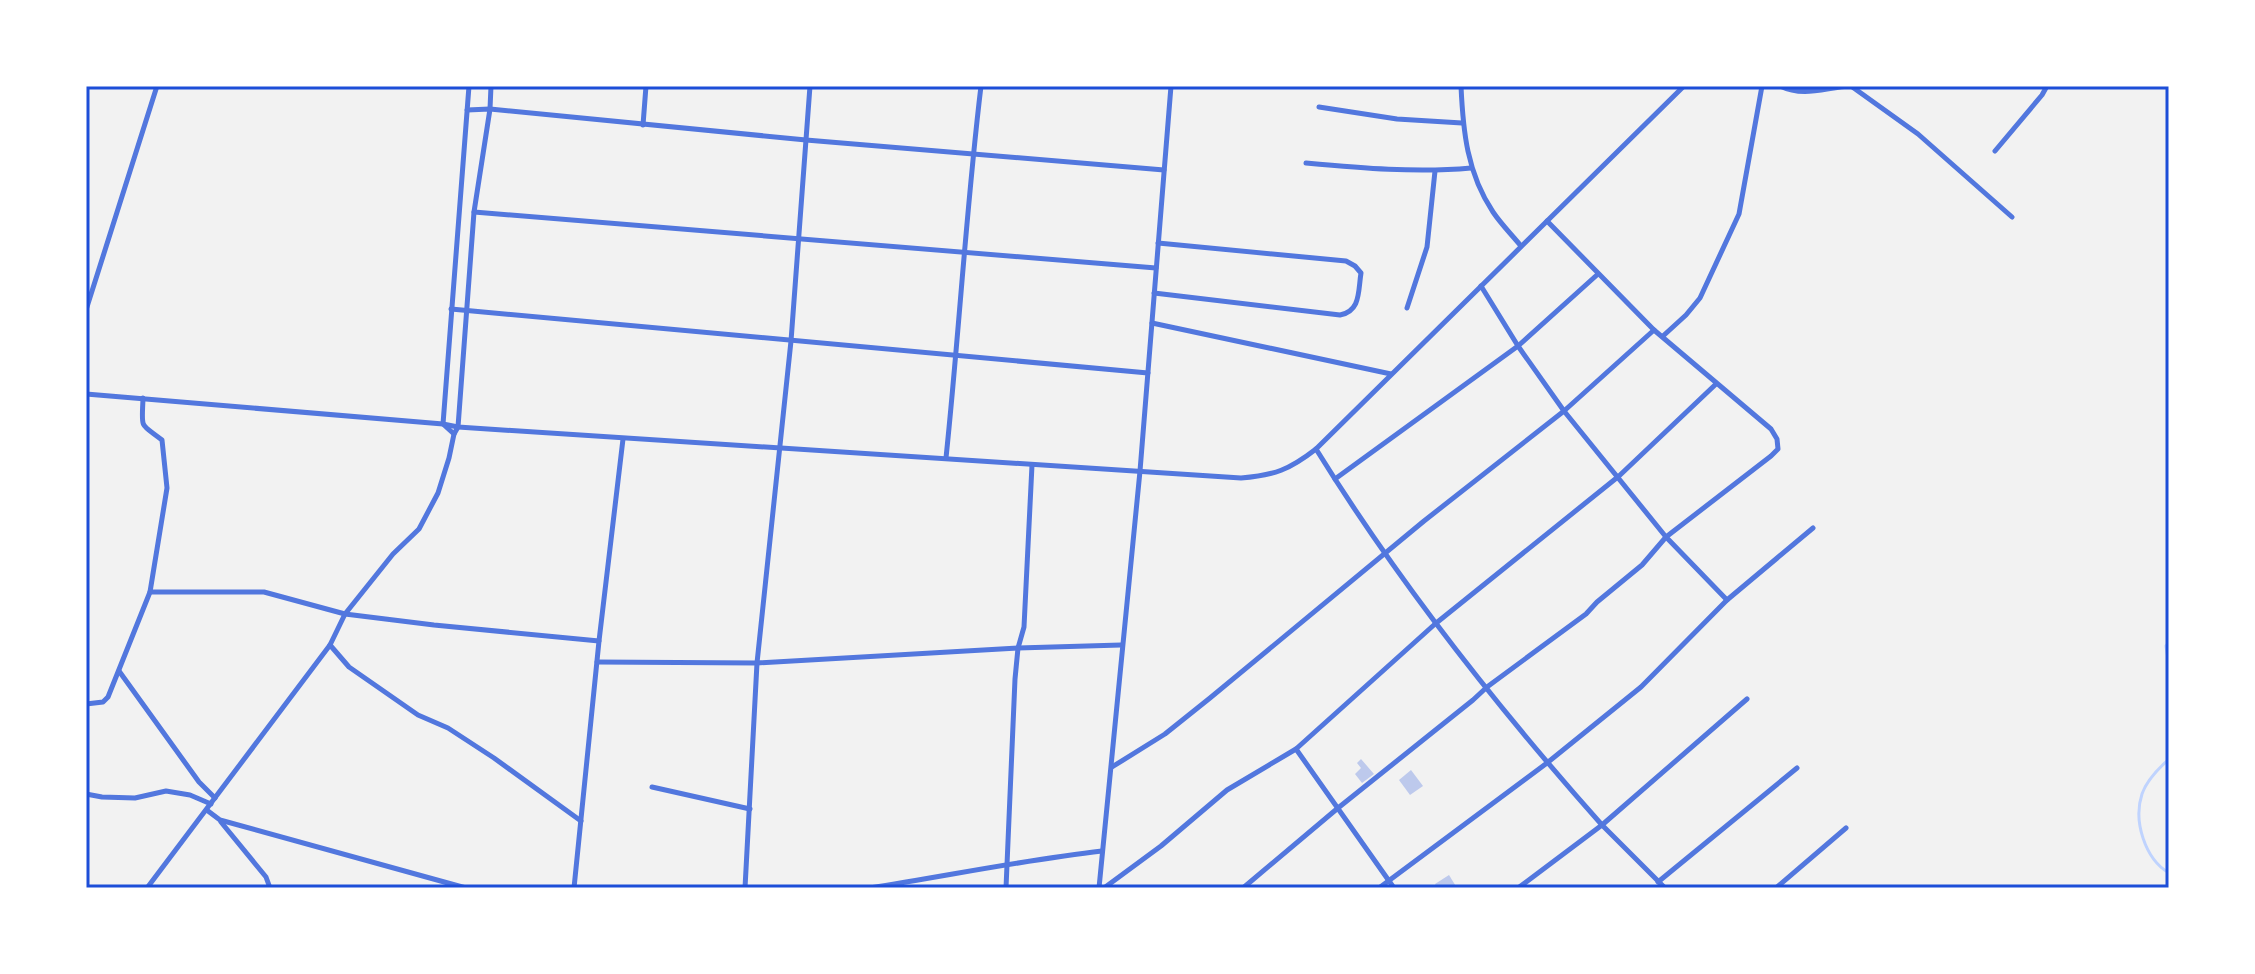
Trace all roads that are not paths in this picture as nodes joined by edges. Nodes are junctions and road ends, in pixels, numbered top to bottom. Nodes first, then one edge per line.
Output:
1 (157, 86) edge
2 (469, 86) edge
3 (491, 86) edge
4 (646, 86) edge
5 (810, 86) edge
6 (981, 86) edge
7 (1171, 86) edge
8 (1461, 86) edge
9 (1684, 86) edge
10 (1762, 86) edge
11 (1780, 86) edge
12 (2047, 86) edge
13 (1319, 107) dead end
14 (490, 109) junction
15 (467, 110) junction
16 (1462, 123) junction
17 (643, 125) junction
18 (806, 140) junction
19 (1995, 151) dead end
20 (973, 155) junction
21 (1306, 163) dead end
22 (1471, 168) junction
23 (1164, 170) junction
24 (1435, 171) junction
25 (474, 212) junction
26 (2012, 217) dead end
27 (1547, 221) junction
28 (800, 239) junction
29 (1158, 243) junction
30 (1521, 246) junction
31 (965, 253) junction
32 (1156, 268) junction
33 (1598, 274) junction
34 (1481, 286) junction
35 (1154, 293) junction
36 (1407, 308) dead end
37 (451, 309) junction
38 (86, 310) edge
39 (466, 310) junction
40 (1152, 323) junction
41 (1654, 330) junction
42 (1663, 336) junction
43 (791, 341) junction
44 (1518, 346) junction
45 (957, 356) junction
46 (1148, 373) junction
47 (1391, 374) junction
48 (1716, 384) junction
49 (86, 394) edge
50 (143, 398) junction
51 (1564, 411) junction
52 (443, 424) junction
53 (458, 427) junction
54 (454, 434) junction
55 (623, 439) junction
56 (781, 448) junction
57 (1316, 449) junction
58 (946, 458) junction
59 (1032, 465) junction
60 (1140, 471) junction
61 (1619, 476) junction
62 (1335, 479) junction
63 (1813, 528) dead end
64 (1666, 537) junction
65 (1384, 555) junction
66 (150, 592) junction
67 (1727, 600) junction
68 (345, 614) junction
69 (1435, 624) junction
70 (599, 641) junction
71 (330, 645) junction
72 (1121, 645) junction
73 (1018, 648) junction
74 (597, 662) junction
75 (757, 663) junction
76 (119, 670) junction
77 (1487, 687) junction
78 (1747, 699) dead end
79 (86, 704) edge
80 (1296, 749) junction
81 (1547, 763) junction
82 (1112, 767) junction
83 (1797, 768) dead end
84 (199, 782) junction
85 (652, 787) dead end
86 (86, 794) edge
87 (190, 795) junction
88 (211, 804) junction
89 (1338, 808) junction
90 (750, 809) junction
91 (220, 820) junction
92 (581, 821) junction
93 (1602, 825) junction
94 (1846, 828) dead end
95 (1102, 851) junction
96 (1007, 866) junction
97 (1389, 881) junction
98 (1658, 882) junction
99 (147, 888) edge
100 (270, 888) edge
101 (466, 888) edge
102 (574, 888) edge
103 (745, 888) edge
104 (870, 888) edge
105 (1006, 888) edge
106 (1101, 888) edge
107 (1243, 888) edge
108 (1379, 888) edge
109 (1394, 888) edge
110 (1518, 888) edge
111 (1665, 888) edge
112 (1776, 888) edge

1 - 38 street
2 - 15 street
3 - 14 street
4 - 17 street
5 - 18 street
6 - 20 street
7 - 23 street
8 - 16 street
9 - 27 street
10 - 42 street
11 - 26 street
12 - 19 street
13 - 16 street
14 - 15 street
14 - 17 street
14 - 25 street
15 - 37 street
16 - 22 street
17 - 18 street
18 - 20 street
18 - 28 street
20 - 23 street
20 - 31 street
21 - 24 street
22 - 24 street
22 - 30 street
23 - 29 street
24 - 36 street
25 - 28 street
25 - 39 street
27 - 30 street
27 - 33 street
28 - 31 street
28 - 43 street
29 - 32 street
29 - 35 street
30 - 34 street
31 - 32 street
31 - 45 street
32 - 35 street
33 - 41 street
33 - 44 street
34 - 44 street
34 - 47 street
35 - 40 street
37 - 39 street
37 - 52 street
39 - 43 street
39 - 53 street
40 - 46 street
40 - 47 street
41 - 42 street
41 - 51 street
42 - 48 street
43 - 45 street
43 - 56 street
44 - 51 street
44 - 62 street
45 - 46 street
45 - 58 street
46 - 60 street
47 - 57 street
48 - 61 street
48 - 64 street
49 - 50 street
50 - 52 street
50 - 66 street
51 - 61 street
51 - 65 street
52 - 53 street
52 - 54 street
53 - 54 street
53 - 55 street
54 - 68 street
55 - 56 street
55 - 70 street
56 - 58 street
56 - 75 street
57 - 60 street
57 - 62 street
58 - 59 street
59 - 60 street
59 - 73 street
60 - 72 street
61 - 64 street
61 - 69 street
62 - 65 street
63 - 67 street
64 - 67 street
64 - 77 street
65 - 69 street
65 - 82 street
66 - 68 street
66 - 76 street
67 - 81 street
68 - 70 street
68 - 71 street
69 - 77 street
69 - 80 street
70 - 74 street
71 - 88 street
71 - 92 street
72 - 73 street
72 - 82 street
73 - 75 street
73 - 96 street
74 - 75 street
74 - 92 street
75 - 90 street
76 - 79 street
76 - 84 street
77 - 81 street
77 - 89 street
78 - 93 street
80 - 89 street
80 - 106 street
81 - 93 street
81 - 97 street
82 - 95 street
83 - 98 street
84 - 87 street
84 - 88 street
85 - 90 street
86 - 87 street
87 - 88 street
88 - 91 street
88 - 99 street
89 - 97 street
89 - 107 street
90 - 103 street
91 - 100 street
91 - 101 street
92 - 102 street
93 - 98 street
93 - 110 street
94 - 112 street
95 - 96 street
95 - 106 street
96 - 104 street
96 - 105 street
97 - 108 street
97 - 109 street
98 - 111 street

